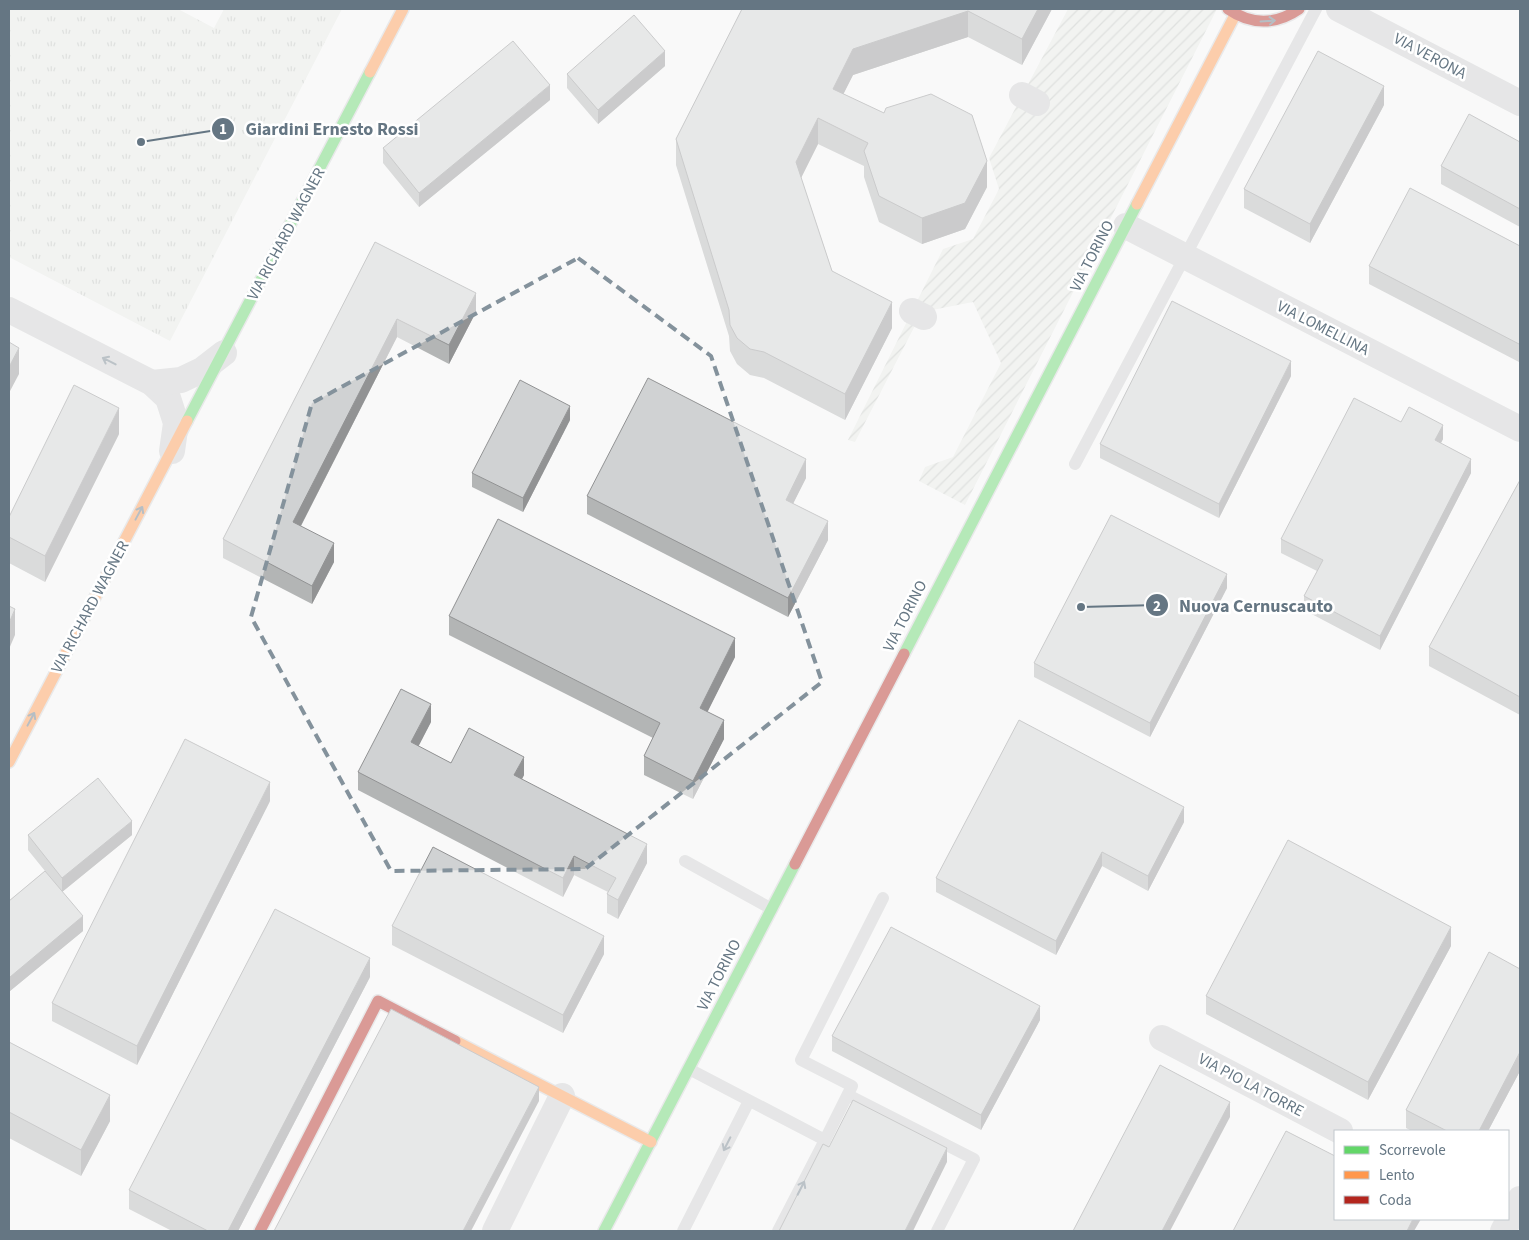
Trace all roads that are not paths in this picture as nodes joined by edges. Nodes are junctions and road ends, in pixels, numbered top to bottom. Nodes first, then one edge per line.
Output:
1 (403, 9) edge
2 (1299, 9) edge
3 (1316, 9) edge
4 (1340, 9) edge
5 (1231, 12) edge
6 (1520, 104) edge
7 (1126, 226) junction
8 (1185, 257) junction
9 (9, 310) edge
10 (224, 352) junction
11 (152, 383) junction
12 (1520, 429) edge
13 (172, 452) junction
14 (1076, 464) dead end
15 (9, 762) edge
16 (685, 861) dead end
17 (883, 898) dead end
18 (772, 909) junction
19 (1162, 1038) dead end
20 (688, 1069) junction
21 (848, 1095) junction
22 (562, 1096) junction
23 (749, 1101) junction
24 (1338, 1130) edge
25 (825, 1140) junction
26 (651, 1142) junction
27 (260, 1231) edge
28 (494, 1231) edge
29 (604, 1231) edge
30 (683, 1231) edge
31 (778, 1231) edge
32 (937, 1231) edge

1 - 10 street, VIA RICHARD WAGNER
5 -> 2 street, VIA TORINO
3 - 8 lane
4 - 6 street, VIA VERONA
5 - 7 street, VIA TORINO
7 - 8 street, VIA LOMELLINA
7 - 18 street, VIA TORINO
8 - 12 street, VIA LOMELLINA
8 - 14 lane
11 -> 9 street
10 - 11 street, VIA RICHARD WAGNER
10 - 13 street, VIA RICHARD WAGNER
11 - 13 street, VIA RICHARD WAGNER
15 -> 13 street, VIA RICHARD WAGNER
16 - 18 lane
17 - 21 lane
18 - 20 street, VIA TORINO
19 - 24 street, VIA PIO LA TORRE
20 - 23 lane
20 - 26 street, VIA TORINO
21 - 25 lane
21 - 32 lane
22 - 26 street
22 - 27 street
22 - 28 street
23 - 25 lane
23 -> 30 lane
31 -> 25 lane
26 - 29 street, VIA TORINO

